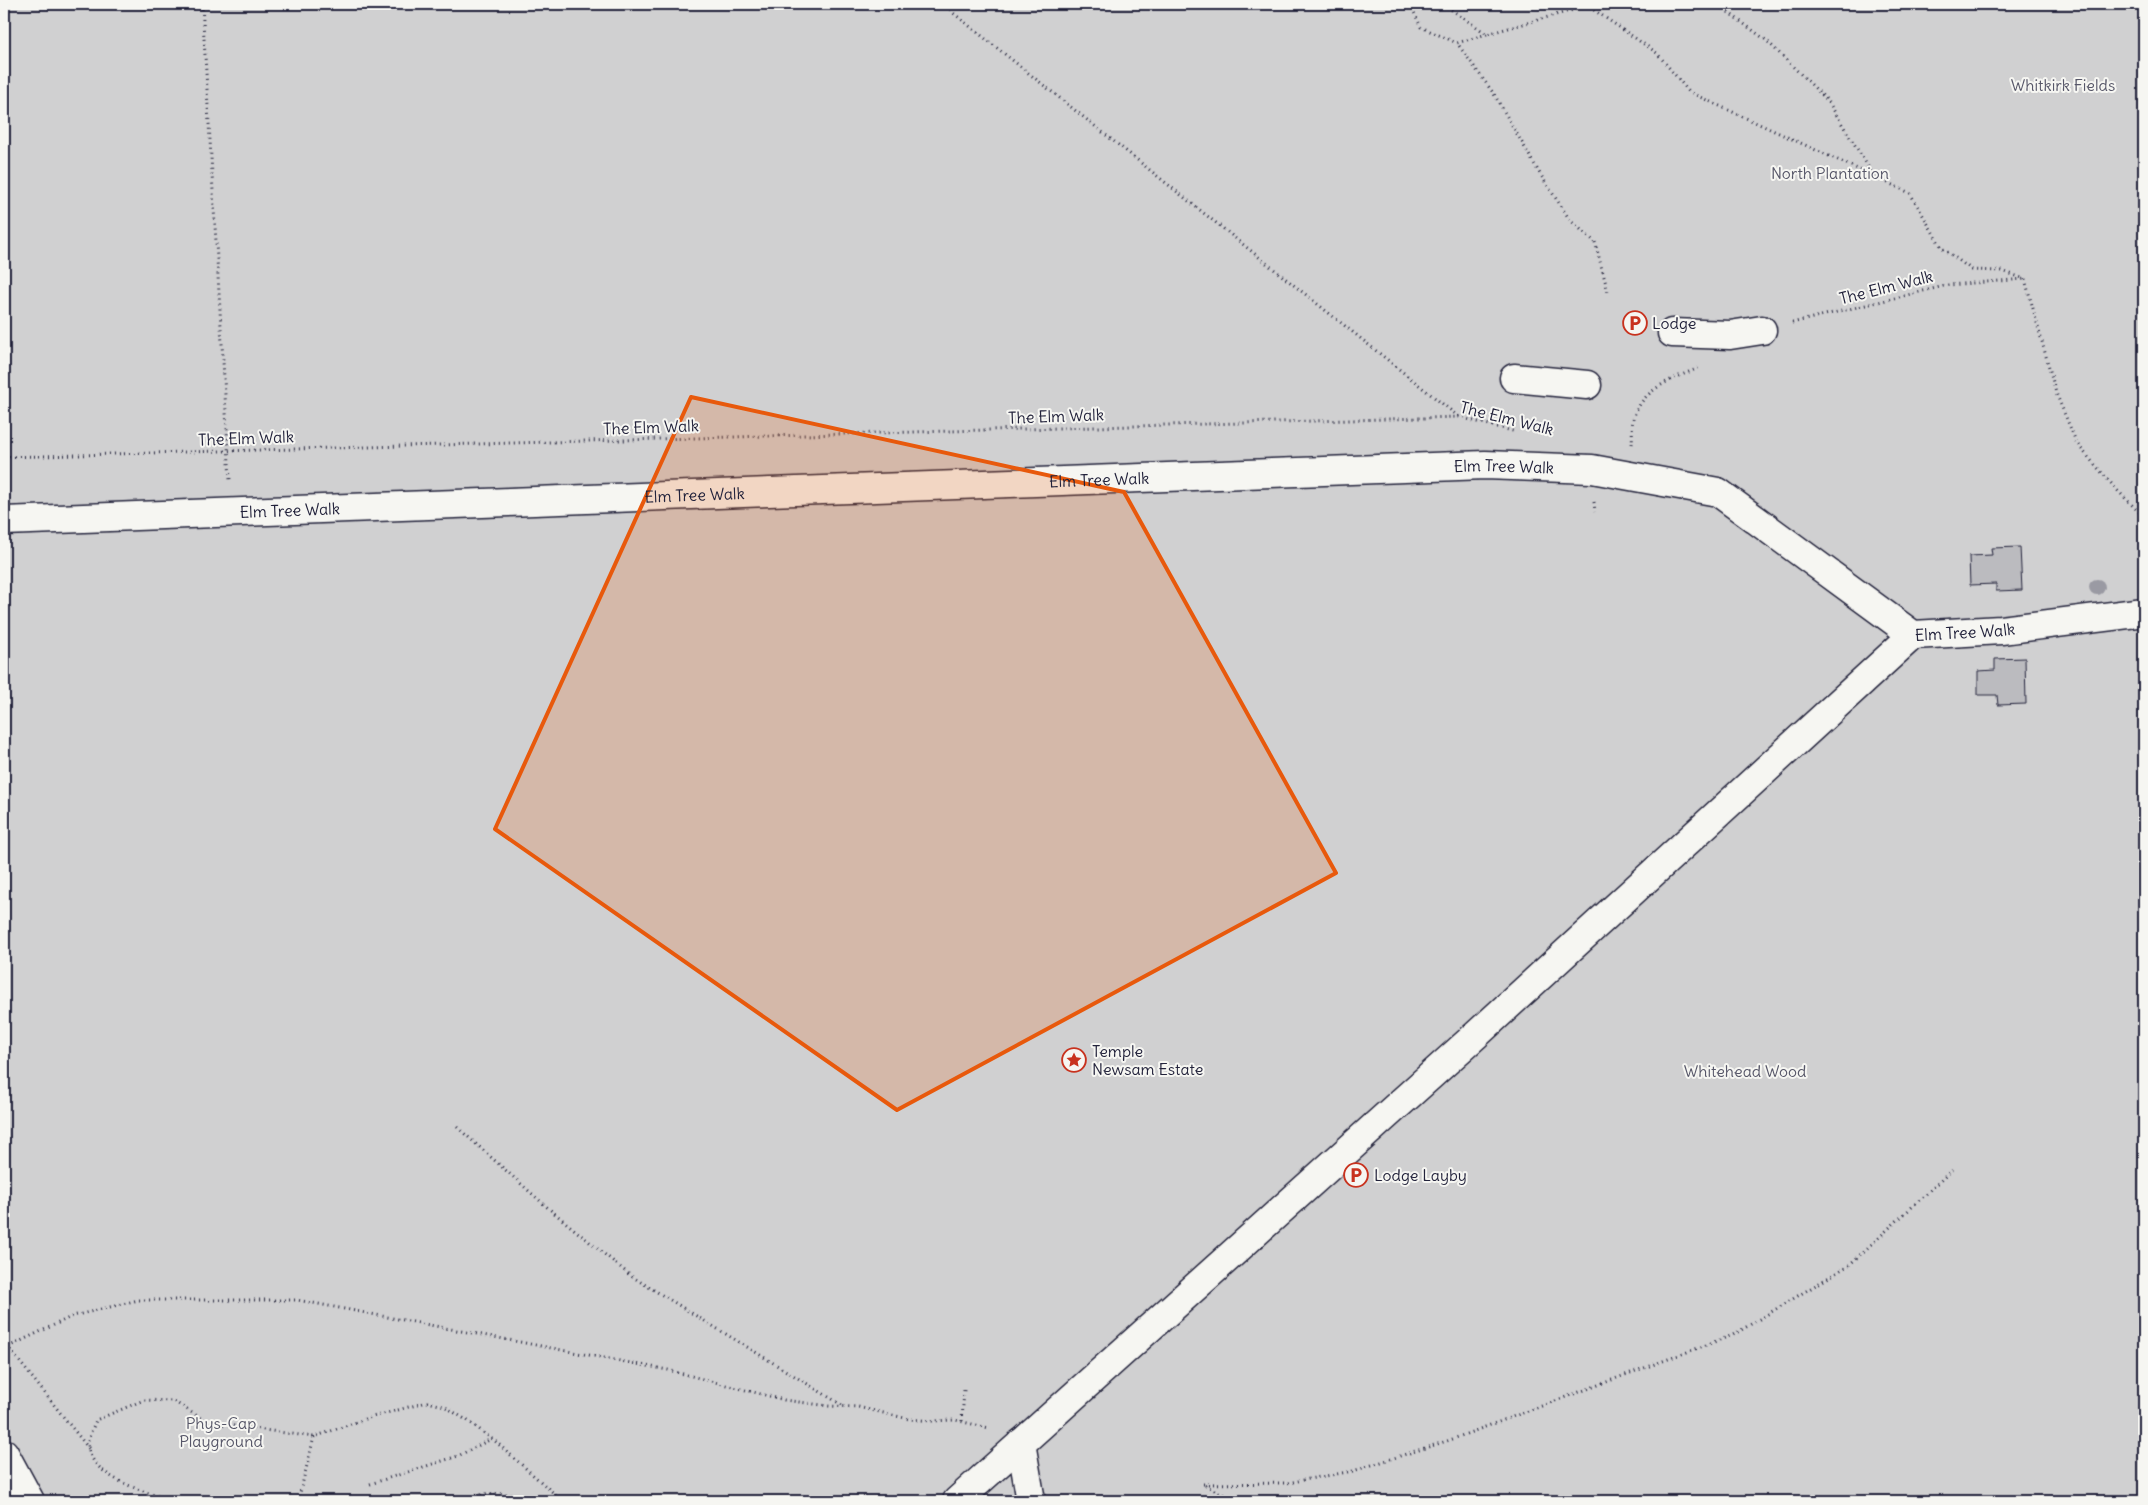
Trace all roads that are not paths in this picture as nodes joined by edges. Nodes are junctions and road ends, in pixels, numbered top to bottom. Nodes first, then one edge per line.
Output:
1 (1762, 330) road end
2 (1672, 333) dead end
3 (1514, 378) dead end
4 (1587, 385) dead end
5 (4, 521) edge
6 (2144, 612) edge
7 (1913, 635) junction
8 (1021, 1444) junction
9 (4, 1453) edge
10 (30, 1501) edge
11 (957, 1501) edge
12 (1031, 1501) edge

1 - 2 street
3 - 4 street
5 - 7 street, Elm Tree Walk
6 - 7 street, Elm Tree Walk
7 - 8 street
8 - 11 street
8 - 12 street
9 - 10 street

